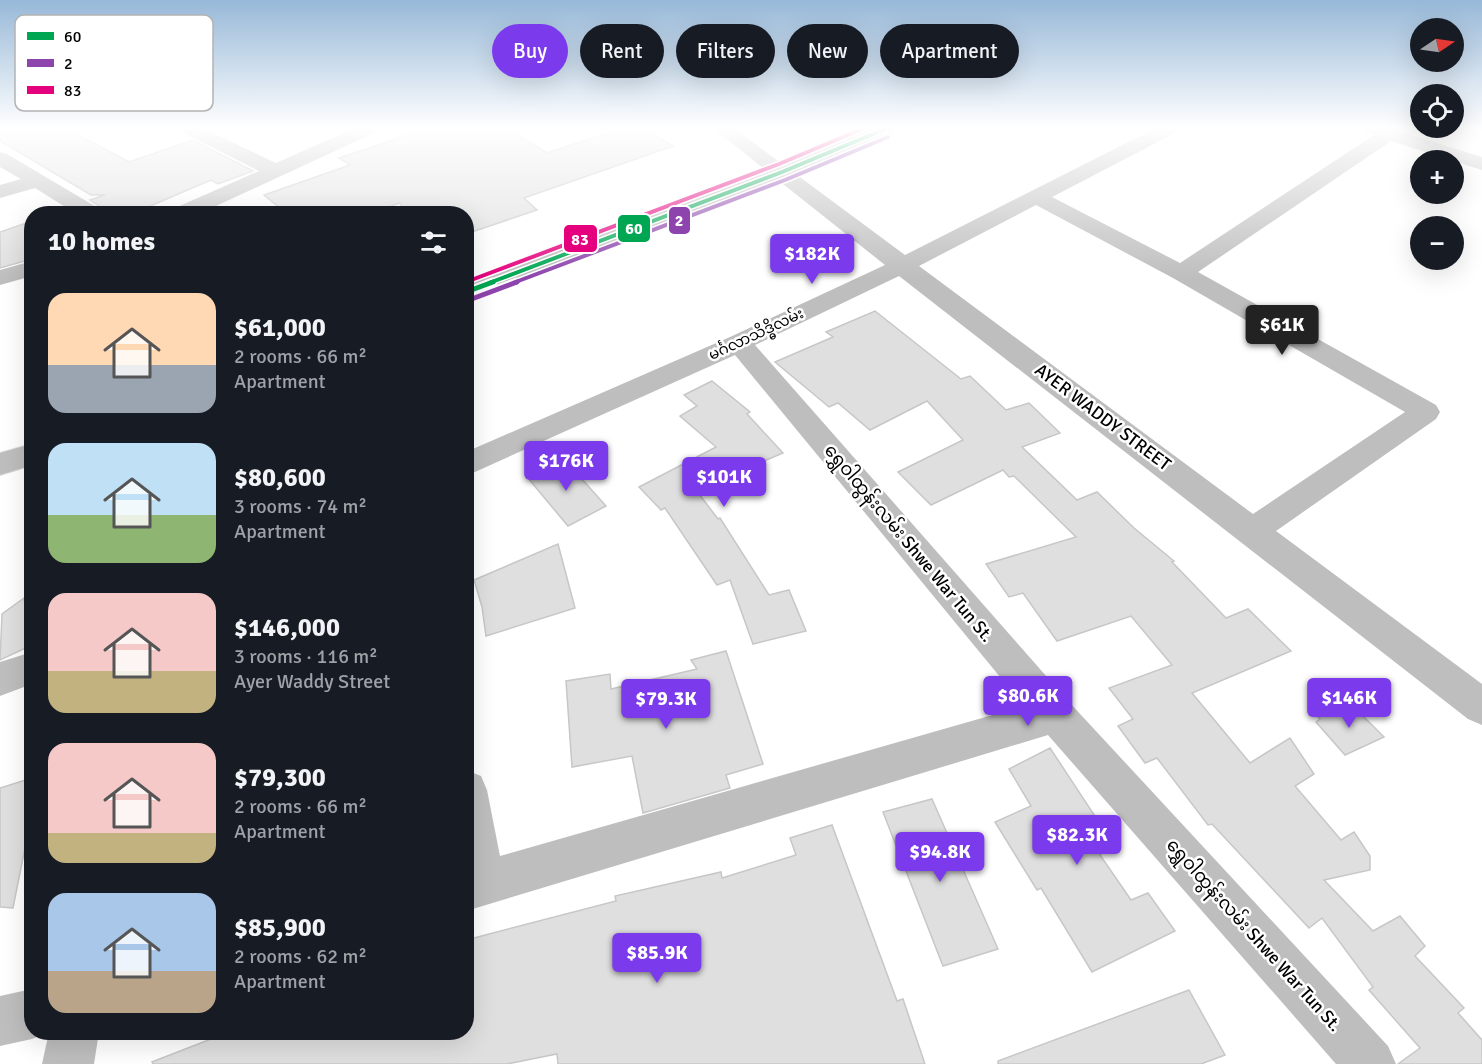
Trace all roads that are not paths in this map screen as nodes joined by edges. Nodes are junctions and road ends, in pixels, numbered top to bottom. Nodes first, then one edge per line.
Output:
1 (34, 179) edge
2 (256, 179) edge
3 (764, 179) edge
4 (791, 179) edge
5 (1069, 179) edge
6 (1315, 179) edge
7 (38, 181) junction
8 (0, 192) edge
9 (1035, 196) junction
10 (79, 206) edge
11 (198, 206) edge
12 (903, 265) junction
13 (24, 270) edge
14 (1181, 273) junction
15 (0, 278) edge
16 (474, 289) edge
17 (739, 343) junction
18 (24, 456) edge
19 (474, 461) edge
20 (0, 464) edge
21 (1251, 531) junction
22 (24, 671) edge
23 (0, 679) edge
24 (1482, 707) edge
25 (1055, 715) junction
26 (475, 886) edge
27 (24, 1016) edge
28 (0, 1020) edge
29 (72, 1040) edge
30 (68, 1064) edge
31 (1370, 1064) edge

1 - 7 street
2 - 11 street
3 - 16 street
4 - 12 street, AYER WADDY STREET
5 - 9 street, မင်္ဂလာသိဒ္ဓိလမ်း
6 - 14 street
7 - 8 street
7 - 10 street
9 - 12 street, မင်္ဂလာသိဒ္ဓိလမ်း
9 - 14 street
12 - 17 street, မင်္ဂလာသိဒ္ဓိလမ်း
12 - 21 street, AYER WADDY STREET
13 - 15 street
14 - 21 street
17 - 19 street, မင်္ဂလာသိဒ္ဓိလမ်း
17 - 25 street, ရွှေဝါထွန်းလမ်း Shwe War Tun St.
18 - 20 street
21 - 24 street, AYER WADDY STREET
22 - 23 street
25 - 26 street
25 - 31 street, ရွှေဝါထွန်းလမ်း Shwe War Tun St.
27 - 28 street
29 - 30 street

